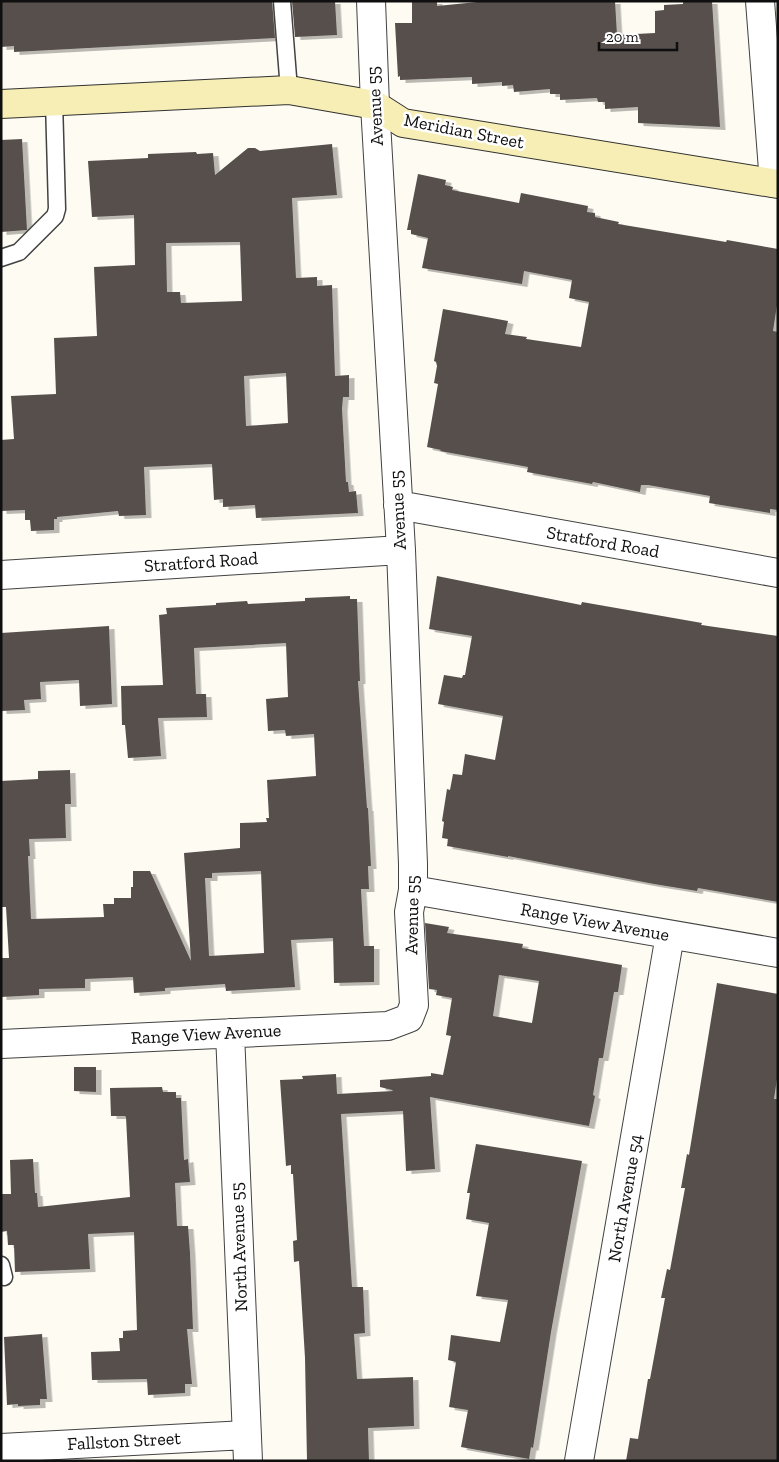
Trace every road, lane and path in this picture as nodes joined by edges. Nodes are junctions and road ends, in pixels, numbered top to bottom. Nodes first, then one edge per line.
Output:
1 (282, 1) edge
2 (371, 1) edge
3 (760, 1) edge
4 (289, 90) junction
5 (54, 101) junction
6 (1, 104) edge
7 (375, 105) junction
8 (776, 184) edge
9 (1, 258) edge
10 (398, 505) junction
11 (401, 550) junction
12 (778, 573) edge
13 (1, 575) edge
14 (413, 890) junction
15 (670, 935) junction
16 (778, 953) edge
17 (409, 1018) joint
18 (230, 1033) junction
19 (1, 1044) edge
20 (1, 1448) edge
21 (247, 1448) edge
22 (579, 1461) edge

1 - 4 lane
2 - 7 street, Avenue 55
3 - 8 street
4 - 5 street, Meridian Street
4 - 7 street, Meridian Street
5 - 6 street, Meridian Street
5 - 9 lane
7 - 8 street, Meridian Street
7 - 10 street, Avenue 55
10 - 11 street, Avenue 55
10 - 12 street, Stratford Road
11 - 13 street, Stratford Road
11 - 14 street, Avenue 55
14 - 15 street, Range View Avenue
14 - 17 street, Avenue 55
15 - 16 street, Range View Avenue
15 - 22 street, North Avenue 54
17 - 18 street, Range View Avenue
18 - 19 street, Range View Avenue
18 - 21 street, North Avenue 55
20 - 21 street, Fallston Street

